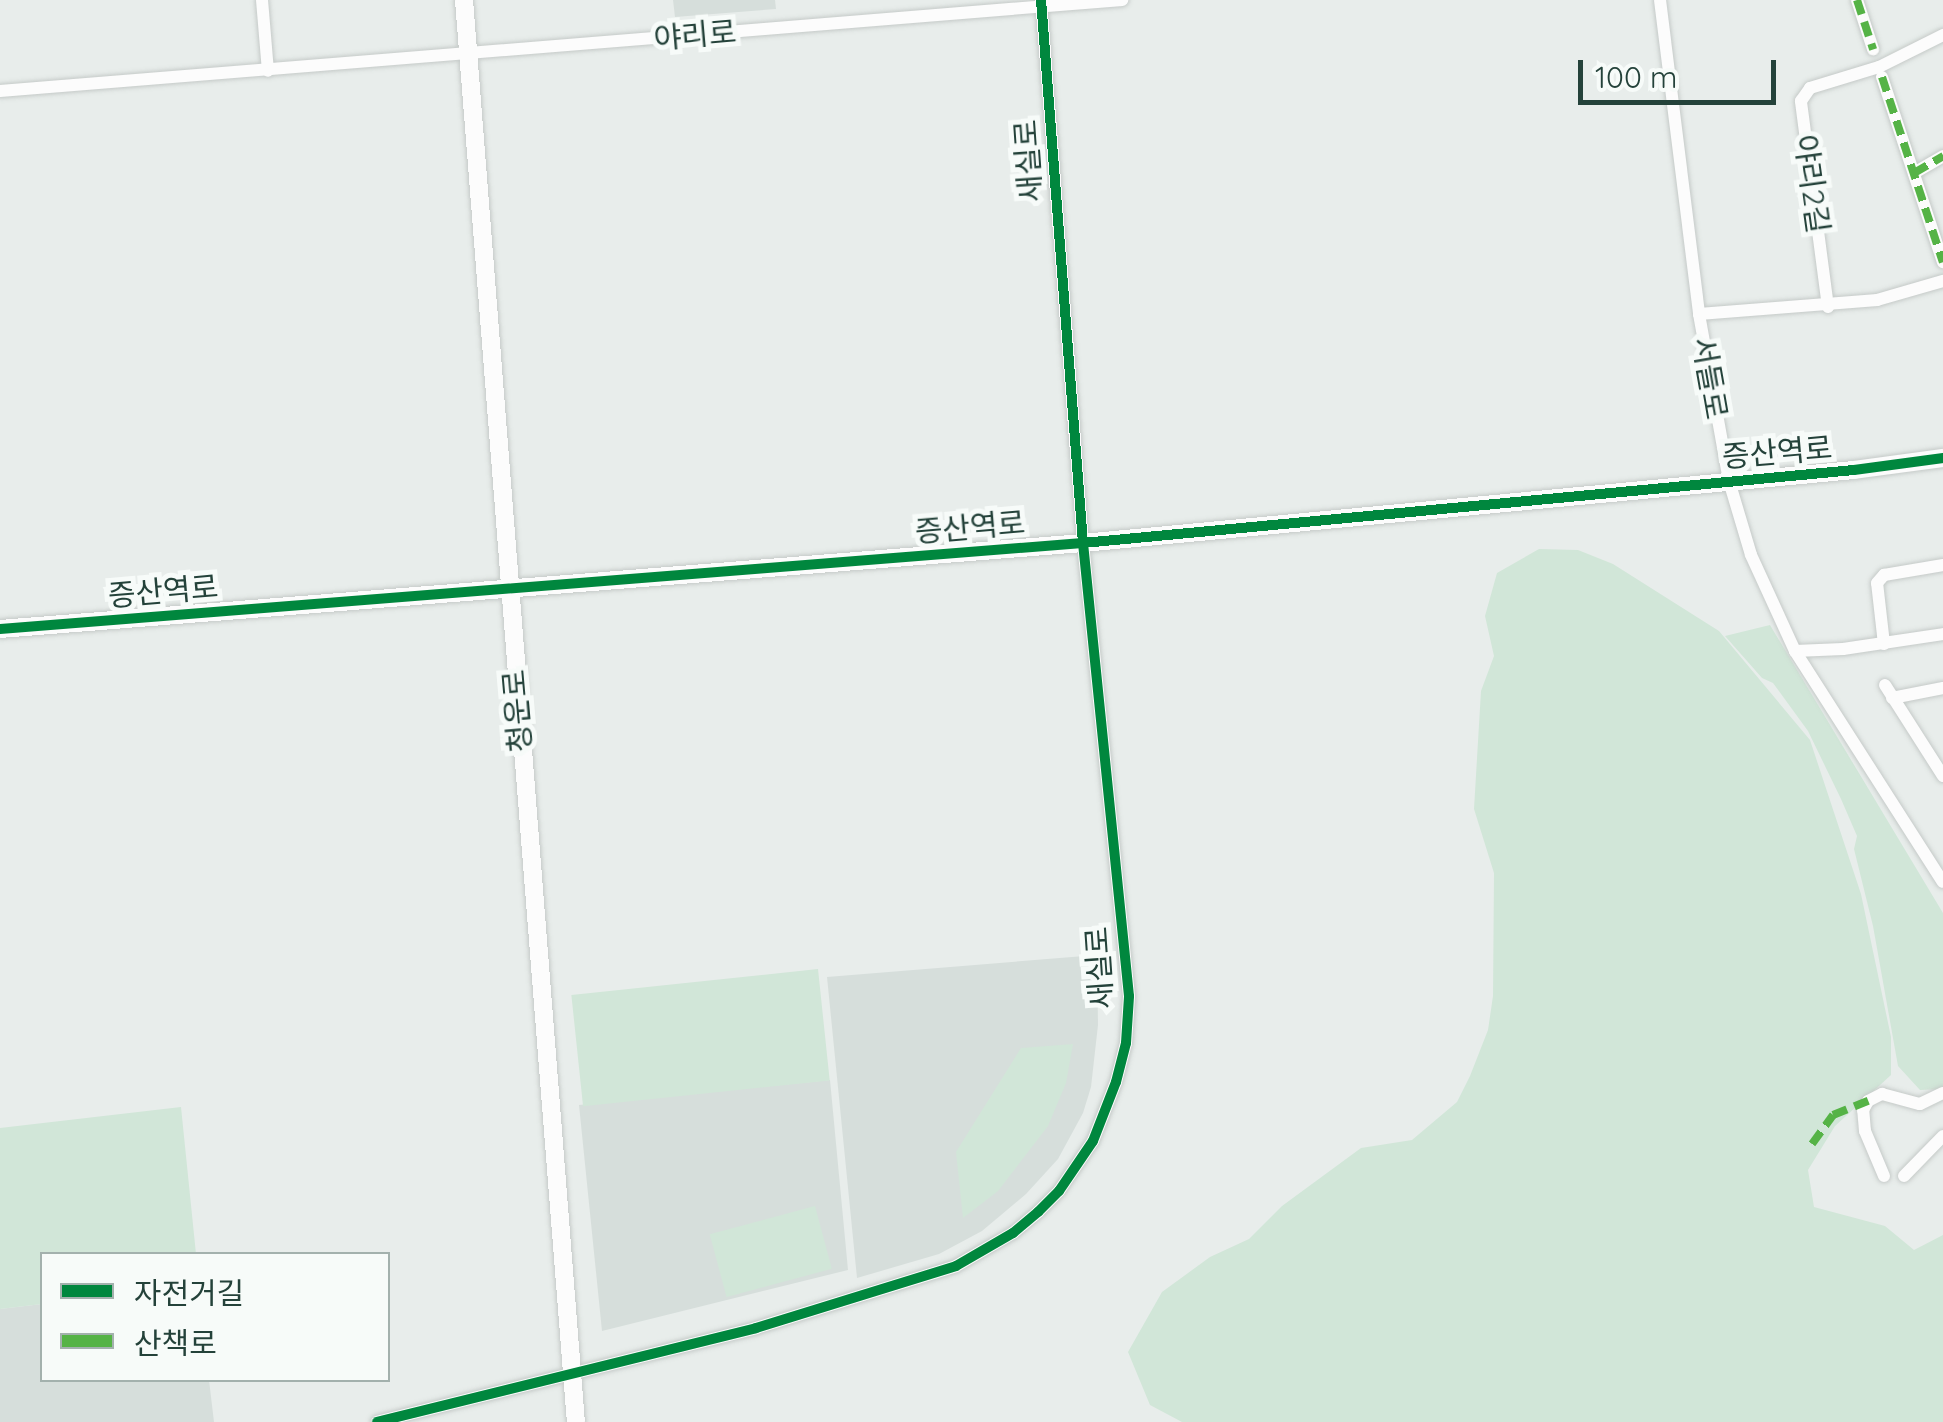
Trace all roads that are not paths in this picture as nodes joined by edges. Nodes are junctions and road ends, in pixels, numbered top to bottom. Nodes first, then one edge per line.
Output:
1 (262, 0) edge
2 (464, 0) edge
3 (1122, 0) edge
4 (1660, 0) edge
5 (1857, 0) edge
6 (1041, 3) edge
7 (1943, 35) edge
8 (1873, 49) dead end
9 (469, 53) junction
10 (268, 70) junction
11 (1882, 77) dead end
12 (0, 91) edge
13 (1943, 156) edge
14 (1914, 173) junction
15 (1943, 262) edge
16 (1943, 280) edge
17 (1828, 306) junction
18 (1699, 314) junction
19 (1943, 458) edge
20 (1729, 481) junction
21 (1083, 544) junction
22 (1943, 565) edge
23 (507, 589) junction
24 (0, 630) edge
25 (1943, 634) edge
26 (1884, 644) junction
27 (1795, 651) junction
28 (1943, 688) edge
29 (1943, 776) edge
30 (1943, 882) edge
31 (1943, 1093) edge
32 (1943, 1136) edge
33 (1884, 1176) dead end
34 (1904, 1176) dead end
35 (571, 1374) junction
36 (377, 1422) edge
37 (576, 1422) edge

1 - 10 street
2 - 9 street, 청운로
3 - 6 street, 야리로
4 - 18 street, 서들로
5 - 8 street
6 - 9 street, 야리로
6 - 21 street, 새실로
7 - 17 street, 야리2길
9 - 10 street, 야리로
9 - 23 street, 청운로
10 - 12 street, 야리로
11 - 14 street
13 - 14 street
14 - 15 street
16 - 17 street
17 - 18 street
18 - 20 street, 서들로
19 - 20 street, 증산역로
20 - 21 street, 증산역로
20 - 27 street, 서들로
21 - 23 street, 증산역로
21 - 35 street, 새실로
22 - 26 street
23 - 24 street, 증산역로
23 - 35 street, 청운로
25 - 26 street
26 - 27 street
27 - 30 street, 서들로
28 - 29 street
31 - 33 street
32 - 34 street
35 - 36 street, 새실로
35 - 37 street, 청운로

